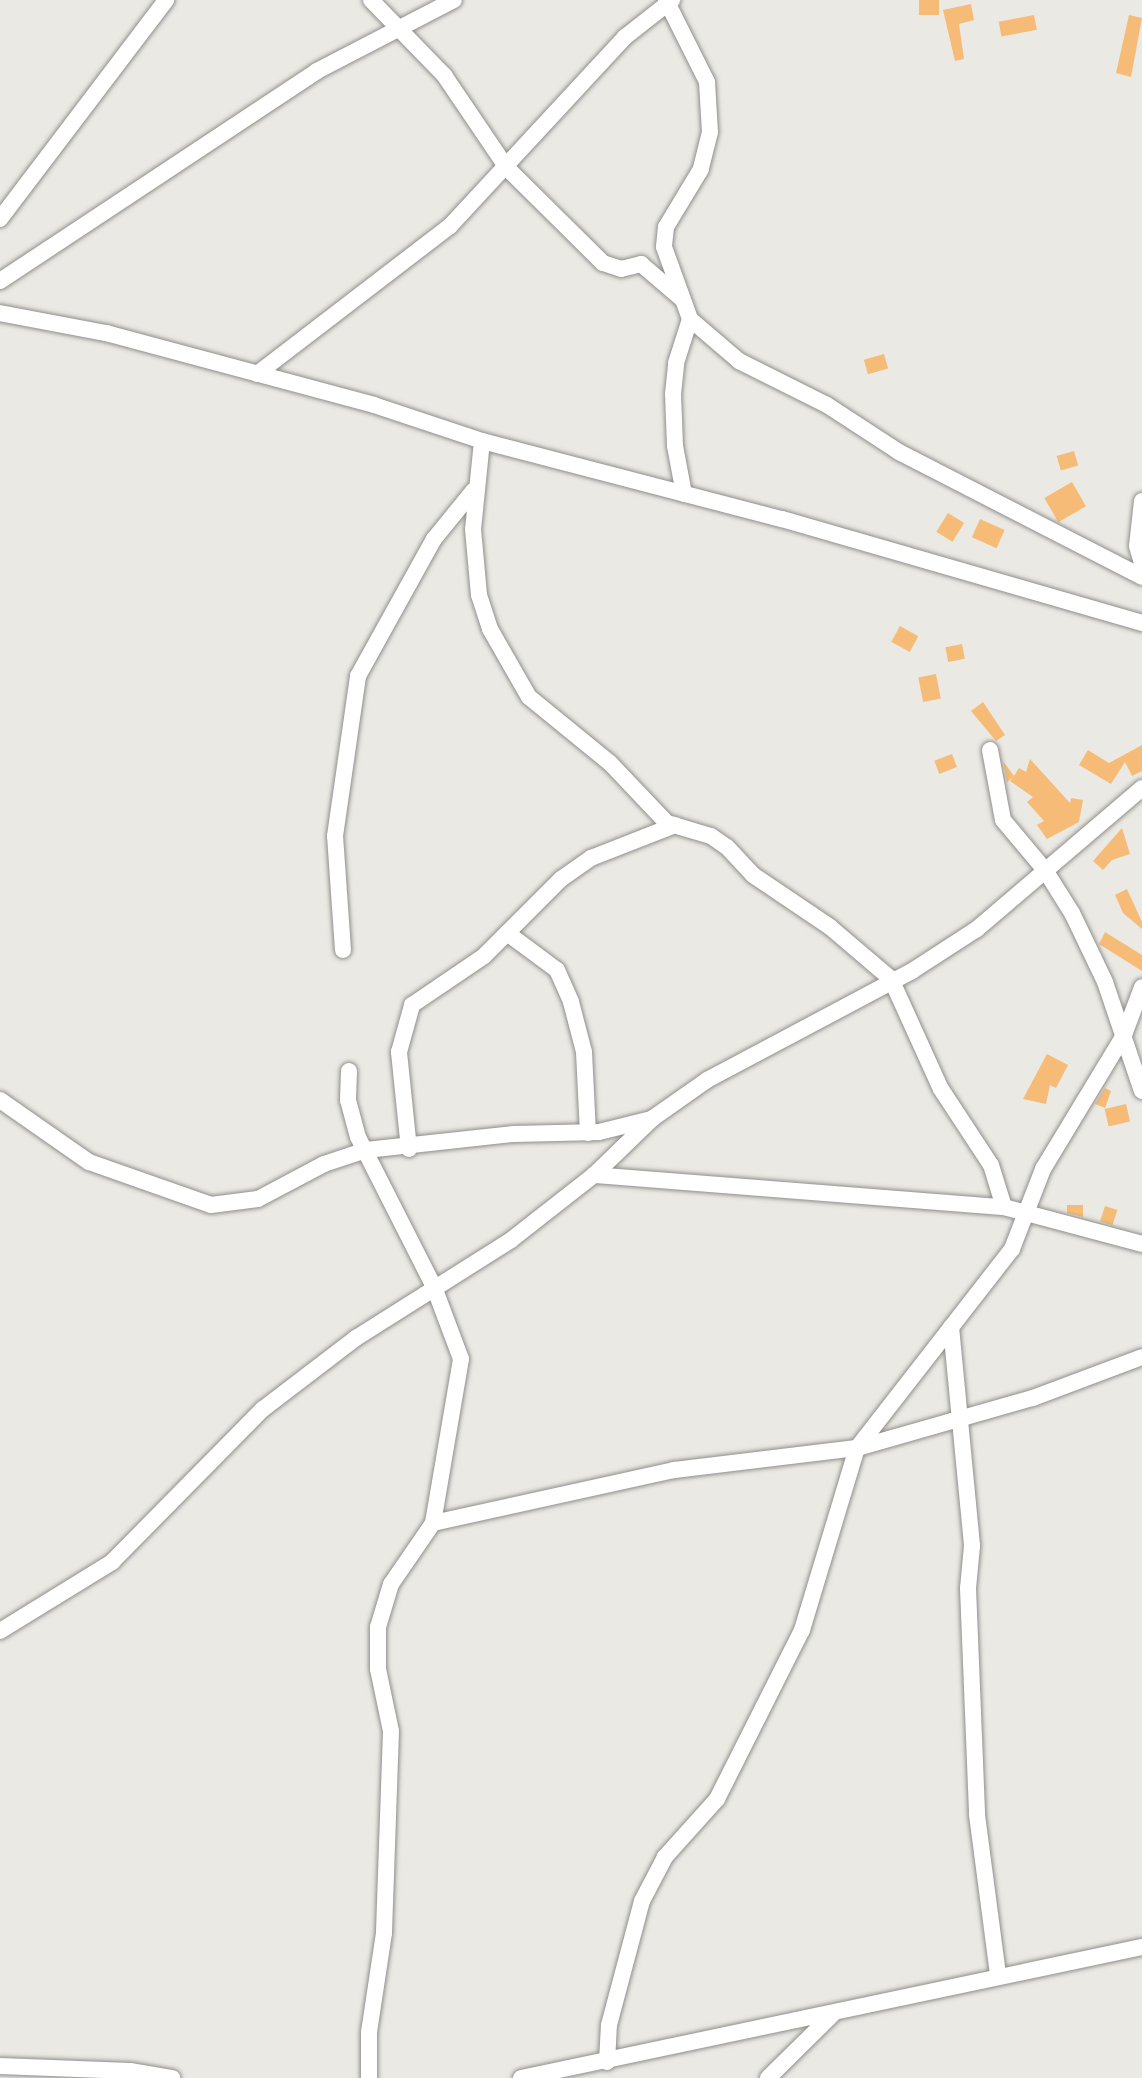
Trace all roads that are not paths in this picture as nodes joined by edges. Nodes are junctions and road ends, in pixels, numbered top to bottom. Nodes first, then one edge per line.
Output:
1 (166, 0) edge
2 (371, 0) edge
3 (454, 0) edge
4 (669, 1) edge
5 (400, 31) junction
6 (507, 168) junction
7 (0, 219) edge
8 (0, 281) edge
9 (683, 300) junction
10 (0, 313) edge
11 (690, 319) junction
12 (257, 374) junction
13 (482, 441) junction
14 (474, 490) junction
15 (684, 494) junction
16 (1142, 501) edge
17 (1142, 563) edge
18 (1142, 577) edge
19 (1142, 623) edge
20 (990, 750) dead end
21 (1142, 788) edge
22 (675, 825) junction
23 (1045, 870) junction
24 (507, 933) junction
25 (343, 950) dead end
26 (891, 979) junction
27 (1142, 987) edge
28 (1124, 1035) junction
29 (349, 1071) dead end
30 (1142, 1091) edge
31 (0, 1100) edge
32 (653, 1118) junction
33 (588, 1133) junction
34 (409, 1149) junction
35 (366, 1150) junction
36 (381, 1175) junction
37 (594, 1175) junction
38 (1004, 1207) junction
39 (1027, 1212) junction
40 (1142, 1244) edge
41 (434, 1287) junction
42 (951, 1327) junction
43 (1142, 1357) edge
44 (960, 1420) junction
45 (857, 1448) junction
46 (433, 1523) junction
47 (0, 1631) edge
48 (1142, 1947) edge
49 (998, 1974) junction
50 (834, 2013) junction
51 (607, 2062) junction
52 (0, 2066) edge
53 (172, 2078) edge
54 (369, 2078) edge
55 (521, 2078) edge
56 (768, 2078) edge

1 - 7 street
2 - 5 street
3 - 5 street
4 - 6 street
4 - 9 street
5 - 6 street
5 - 8 street
6 - 9 street
6 - 12 street
9 - 11 street
10 - 12 street
11 - 15 street
11 - 18 street
12 - 13 street
13 - 14 street
13 - 15 street
14 - 22 street
14 - 25 street
15 - 19 street
16 - 17 street
20 - 23 street
21 - 23 street
22 - 24 street
22 - 26 street
23 - 26 street
23 - 28 street
24 - 33 street
24 - 34 street
26 - 32 street
26 - 38 street
27 - 28 street
28 - 30 street
28 - 39 street
29 - 35 street
31 - 35 street
32 - 33 street
32 - 37 street
33 - 34 street
34 - 35 street
34 - 36 street
35 - 36 street
36 - 41 street
37 - 38 street
37 - 41 street
38 - 39 street
39 - 40 street
39 - 42 street
41 - 46 street
41 - 47 street
42 - 44 street
42 - 45 street
43 - 44 street
44 - 45 street
44 - 49 street
45 - 46 street
45 - 51 street
46 - 54 street
48 - 49 street
49 - 50 street
50 - 51 street
50 - 56 street
51 - 55 street
52 - 53 street

